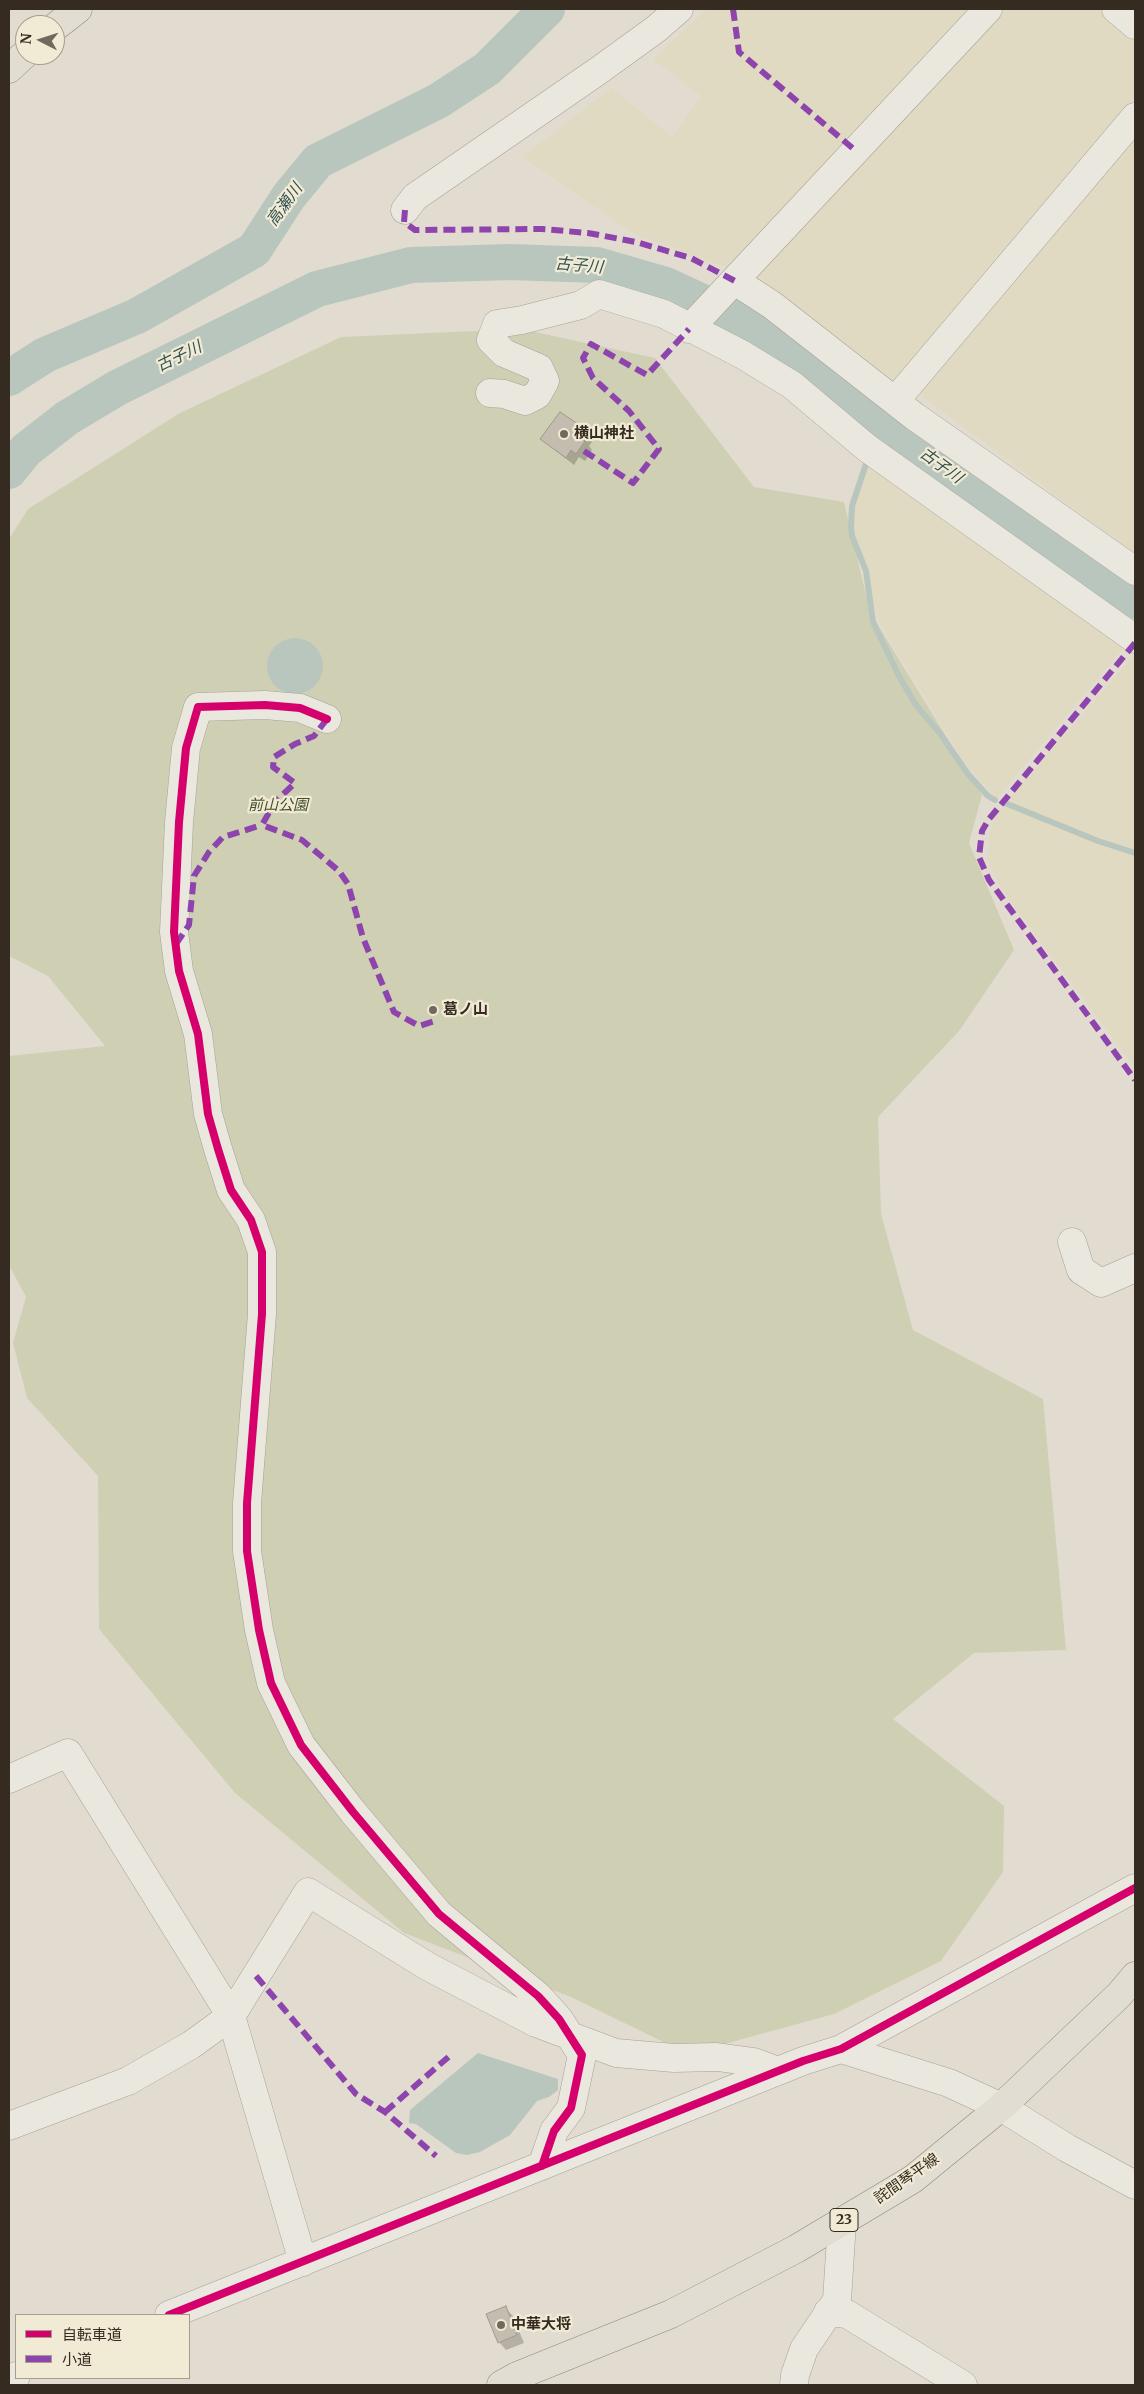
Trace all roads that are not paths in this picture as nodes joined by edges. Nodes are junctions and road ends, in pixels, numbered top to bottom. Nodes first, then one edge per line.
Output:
1 (78, 9) edge
2 (679, 9) edge
3 (988, 9) edge
4 (1116, 9) edge
5 (65, 19) edge
6 (1135, 25) edge
7 (1135, 117) edge
8 (405, 210) dead end
9 (732, 283) junction
10 (689, 329) junction
11 (490, 393) dead end
12 (895, 401) junction
13 (1135, 571) edge
14 (1135, 639) edge
15 (327, 719) dead end
16 (1072, 1242) dead end
17 (1135, 1268) edge
18 (9, 1779) edge
19 (1135, 1888) edge
20 (1135, 1976) edge
21 (231, 2016) junction
22 (567, 2033) junction
23 (841, 2048) junction
24 (778, 2071) junction
25 (1001, 2107) junction
26 (9, 2126) edge
27 (542, 2166) junction
28 (1135, 2185) edge
29 (842, 2222) junction
30 (303, 2262) junction
31 (828, 2312) junction
32 (172, 2314) edge
33 (504, 2385) edge
34 (794, 2385) edge
35 (963, 2385) edge

1 - 5 main road
2 - 8 street
3 - 9 street
4 - 6 street
7 - 12 street
9 - 10 street
9 - 12 street
10 - 11 street
10 - 14 street
12 - 13 street
15 - 22 street
16 - 17 street
18 - 21 street
19 - 23 street
20 - 25 main road, 詫間琴平線 / 23
21 - 22 street
21 - 26 street
21 - 30 street
22 - 24 street
22 - 27 street
23 - 24 street
23 - 25 street
24 - 27 street
25 - 28 street
25 - 29 main road, 詫間琴平線 / 23
27 - 30 street
29 - 31 street
29 - 33 main road, 詫間琴平線 / 23
30 - 32 street
31 - 34 street
31 - 35 street

